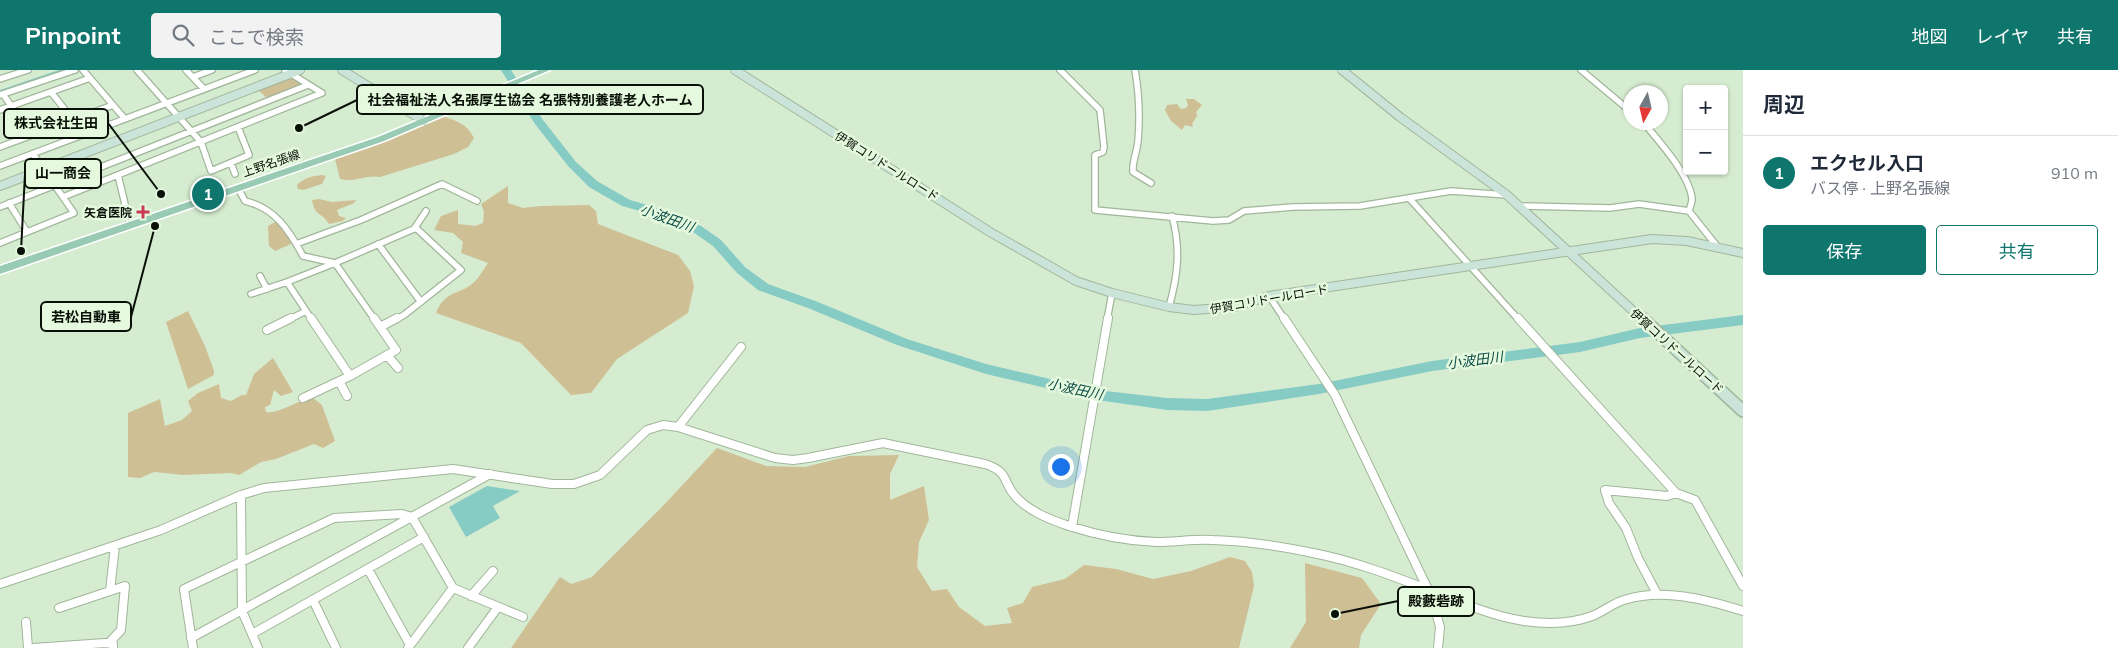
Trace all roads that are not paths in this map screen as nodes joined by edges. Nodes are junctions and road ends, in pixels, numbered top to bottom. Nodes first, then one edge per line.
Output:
1 (28, 70) edge
2 (75, 70) edge
3 (83, 70) edge
4 (136, 70) edge
5 (186, 70) edge
6 (212, 70) edge
7 (255, 70) edge
8 (300, 70) edge
9 (342, 70) edge
10 (546, 70) edge
11 (736, 70) edge
12 (1060, 70) edge
13 (1135, 70) edge
14 (1342, 70) edge
15 (1581, 70) edge
16 (288, 72) edge
17 (193, 77) junction
18 (90, 78) junction
19 (0, 79) edge
20 (308, 85) junction
21 (204, 89) junction
22 (51, 92) junction
23 (1, 95) edge
24 (166, 103) junction
25 (113, 105) junction
26 (1623, 105) edge
27 (11, 106) junction
28 (0, 110) edge
29 (179, 117) junction
30 (125, 119) junction
31 (73, 120) junction
32 (424, 121) junction
33 (238, 127) junction
34 (1650, 130) edge
35 (191, 131) junction
36 (31, 135) junction
37 (201, 142) junction
38 (0, 147) edge
39 (33, 154) junction
40 (231, 163) junction
41 (0, 166) edge
42 (44, 169) junction
43 (235, 174) dead end
44 (118, 175) junction
45 (1151, 183) dead end
46 (54, 185) junction
47 (0, 186) edge
48 (238, 188) junction
49 (1507, 195) junction
50 (64, 197) junction
51 (1409, 198) junction
52 (477, 201) dead end
53 (9, 203) junction
54 (1520, 206) junction
55 (0, 207) edge
56 (426, 211) dead end
57 (1690, 212) junction
58 (1172, 216) junction
59 (130, 225) junction
60 (414, 229) junction
61 (27, 232) junction
62 (0, 243) edge
63 (296, 244) junction
64 (378, 244) junction
65 (1716, 244) junction
66 (1568, 252) junction
67 (1743, 253) edge
68 (335, 263) junction
69 (1470, 266) junction
70 (0, 270) edge
71 (260, 276) dead end
72 (287, 282) junction
73 (268, 289) junction
74 (1112, 293) junction
75 (251, 294) dead end
76 (1269, 296) junction
77 (421, 302) junction
78 (1170, 307) junction
79 (306, 311) junction
80 (380, 327) junction
81 (267, 330) dead end
82 (741, 347) dead end
83 (387, 355) junction
84 (398, 368) dead end
85 (350, 376) junction
86 (339, 381) junction
87 (347, 396) dead end
88 (303, 398) dead end
89 (1743, 412) edge
90 (678, 427) junction
91 (490, 474) junction
92 (1676, 493) junction
93 (241, 495) junction
94 (412, 517) junction
95 (1072, 527) junction
96 (424, 537) junction
97 (115, 546) junction
98 (242, 561) junction
99 (368, 569) junction
100 (493, 571) dead end
101 (0, 584) edge
102 (1743, 586) edge
103 (453, 588) junction
104 (1428, 589) junction
105 (110, 591) junction
106 (1657, 594) junction
107 (471, 596) junction
108 (313, 600) junction
109 (498, 607) junction
110 (58, 608) dead end
111 (242, 610) junction
112 (1743, 610) edge
113 (522, 617) dead end
114 (26, 622) dead end
115 (252, 634) junction
116 (191, 638) junction
117 (111, 646) edge
118 (409, 646) edge
119 (44, 647) edge
120 (28, 648) edge
121 (33, 648) edge
122 (193, 648) edge
123 (258, 648) edge
124 (336, 648) edge
125 (468, 648) edge
126 (1438, 648) edge

1 - 19 street
2 - 23 street
3 - 18 street
4 - 24 street
5 - 17 street
6 - 17 street
7 - 21 street
8 - 16 street
9 - 32 street
10 - 32 main road, 上野名張線
11 - 74 street, 伊賀コリドールロード
12 - 58 street
13 - 45 street
14 - 49 street
15 - 26 street
16 - 20 street
16 - 29 street
17 - 21 street
18 - 22 street
18 - 25 street
20 - 33 street
20 - 35 street
21 - 24 street
22 - 27 street
22 - 31 street
23 - 27 street
24 - 29 street
24 - 30 street
25 - 30 street
25 - 31 street
27 - 28 street
27 - 36 street
29 - 35 street
29 - 42 street
30 - 39 street
31 - 36 street
32 - 48 main road, 上野名張線
33 - 37 street
33 - 40 street
34 - 57 street
35 - 37 street
35 - 46 street
36 - 38 street
37 - 40 street
37 - 44 street
39 - 41 street
39 - 42 street
40 - 43 street
42 - 46 street
42 - 47 street
44 - 50 street
44 - 59 street
46 - 50 street
46 - 53 street
48 - 59 main road, 上野名張線
48 - 63 street
49 - 51 street
49 - 54 street
50 - 61 street
51 - 58 street
51 - 69 street
52 - 63 street
53 - 55 street
53 - 61 street
54 - 57 street
54 - 66 street
56 - 60 street
57 - 65 street
58 - 78 street
59 - 70 main road, 上野名張線
60 - 64 street
60 - 77 street
61 - 62 street
63 - 68 street
64 - 68 street
64 - 77 street
65 - 66 street
65 - 67 street
66 - 69 street, 伊賀コリドールロード
66 - 89 street, 伊賀コリドールロード
68 - 72 street
68 - 80 street
69 - 76 street, 伊賀コリドールロード
69 - 92 street
71 - 73 street
72 - 73 street
72 - 79 street
73 - 75 street
74 - 78 street, 伊賀コリドールロード
74 - 95 street
76 - 78 street, 伊賀コリドールロード
76 - 104 street
77 - 80 street
79 - 81 street
79 - 85 street
80 - 83 street
82 - 90 street
83 - 84 street
83 - 85 street
85 - 86 street
86 - 87 street
86 - 88 street
90 - 91 street
90 - 95 street
91 - 93 street
91 - 94 street
92 - 102 street
92 - 106 street
93 - 97 street
93 - 98 street
94 - 96 street
94 - 98 street
94 - 111 street
95 - 104 street
96 - 99 street
96 - 103 street
97 - 101 street
97 - 105 street
98 - 111 street
98 - 116 street
99 - 108 street
99 - 118 street
100 - 107 street
103 - 107 street
103 - 118 street
104 - 106 street
104 - 126 street
105 - 110 street
105 - 117 street
106 - 112 street
107 - 109 street
108 - 115 street
108 - 124 street
109 - 113 street
109 - 125 street
111 - 115 street
111 - 116 street
114 - 120 street
115 - 123 street
116 - 122 street
117 - 119 street
119 - 121 street

